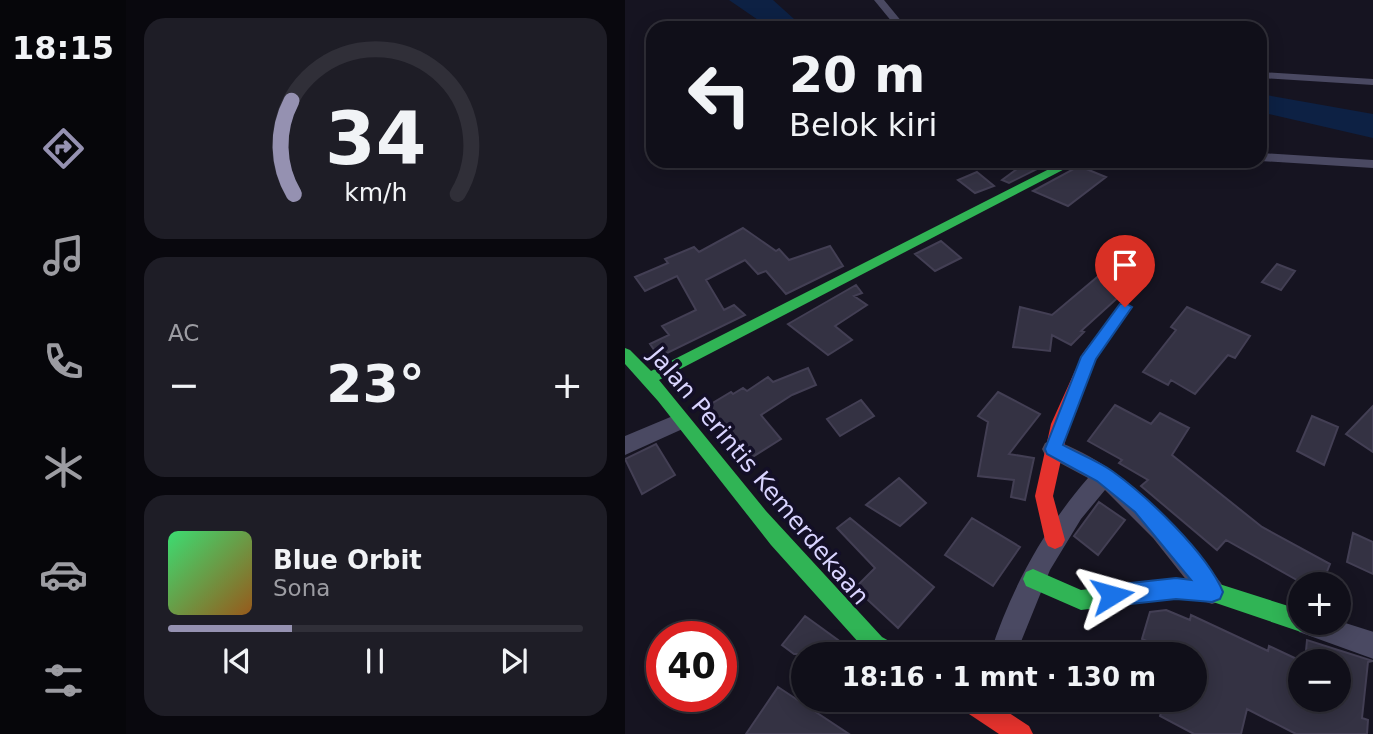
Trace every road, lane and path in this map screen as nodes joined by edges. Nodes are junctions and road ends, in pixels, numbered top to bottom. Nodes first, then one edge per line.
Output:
1 (879, 0) edge
2 (896, 21) edge
3 (1267, 75) edge
4 (1373, 82) edge
5 (1267, 157) edge
6 (1373, 164) edge
7 (1060, 168) edge
8 (1125, 307) dead end
9 (627, 361) edge
10 (650, 378) junction
11 (680, 421) junction
12 (625, 446) edge
13 (1053, 449) junction
14 (1104, 475) junction
15 (1055, 540) junction
16 (1033, 579) junction
17 (1212, 592) junction
18 (1288, 617) edge
19 (1342, 635) edge
20 (871, 642) edge
21 (1008, 642) edge
22 (1373, 646) edge

1 - 2 street
3 - 4 street
5 - 6 street
7 - 10 street
8 - 13 street
9 - 10 street, Jalan Perintis Kemerdekaan
10 - 11 street, Jalan Perintis Kemerdekaan
11 - 12 street
11 - 20 street, Jalan Perintis Kemerdekaan
13 - 14 street
13 - 15 street
14 - 15 street
14 - 17 street
15 - 16 street
16 - 17 street
16 - 21 street
17 - 18 street
19 - 22 street

